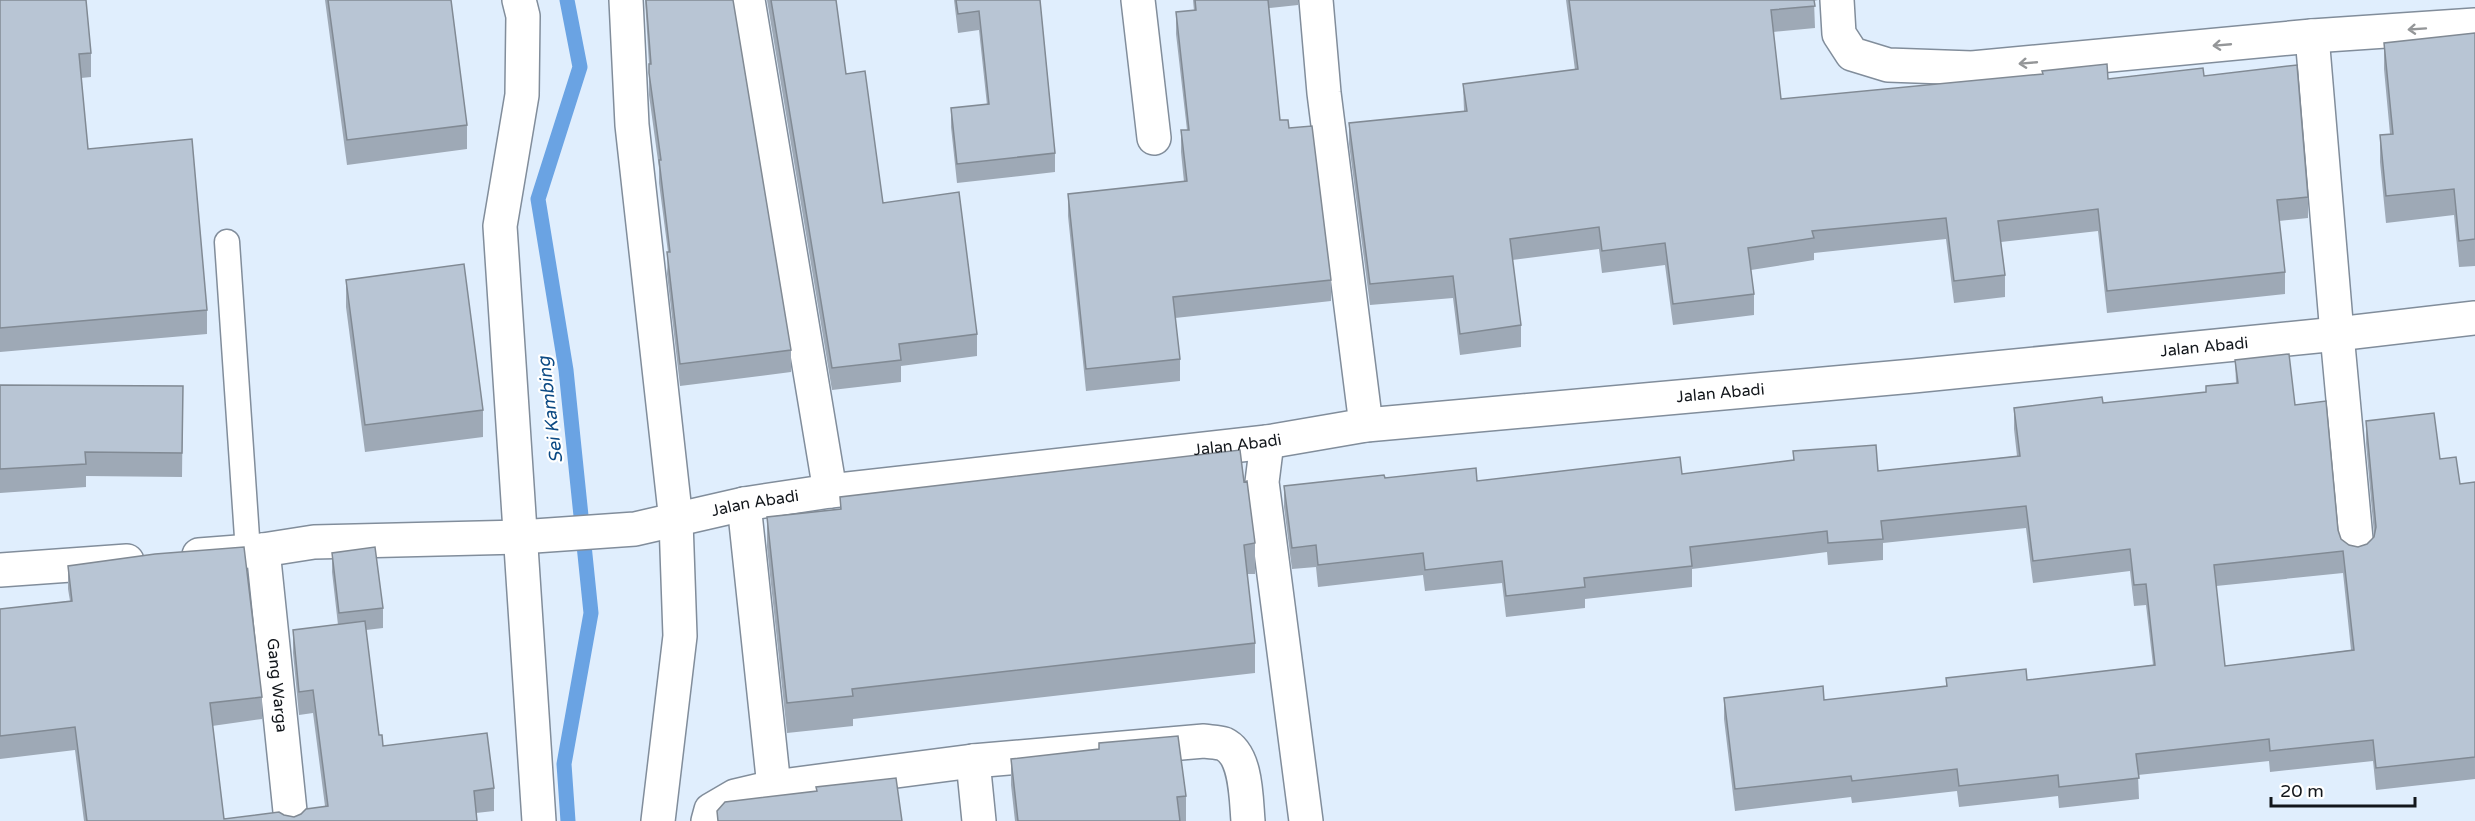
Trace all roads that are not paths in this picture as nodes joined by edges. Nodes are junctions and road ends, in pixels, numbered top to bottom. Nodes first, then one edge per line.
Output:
1 (519, 0) edge
2 (626, 0) edge
3 (748, 0) edge
4 (1138, 0) edge
5 (1316, 0) edge
6 (1837, 0) edge
7 (2475, 25) edge
8 (2312, 36) junction
9 (1154, 138) dead end
10 (227, 242) dead end
11 (2475, 318) edge
12 (2337, 334) junction
13 (1366, 425) junction
14 (1267, 442) junction
15 (830, 491) junction
16 (744, 504) junction
17 (676, 521) junction
18 (535, 536) junction
19 (2357, 550) edge
20 (255, 551) junction
21 (0, 570) edge
22 (973, 761) junction
23 (774, 787) junction
24 (291, 821) edge
25 (540, 821) edge
26 (658, 821) edge
27 (708, 821) edge
28 (979, 821) edge
29 (1248, 821) edge
30 (1306, 821) edge

1 - 18 street
2 - 17 street
3 - 15 street
4 - 9 street
5 - 13 street
8 -> 6 street
7 -> 8 street
8 - 12 street
10 - 20 lane
11 - 12 street, Jalan Abadi
12 - 13 street, Jalan Abadi
12 - 19 street
13 - 14 street, Jalan Abadi
14 - 15 street, Jalan Abadi
14 - 30 street
15 - 16 street, Jalan Abadi
16 - 17 street, Jalan Abadi
16 - 23 street
17 - 18 street, Jalan Abadi
17 - 26 street
18 - 20 street, Jalan Abadi
18 - 25 street
20 - 21 street, Jalan Abadi
20 - 24 street, Gang Warga
22 - 23 street
22 - 28 street
22 - 29 street
23 - 27 street

